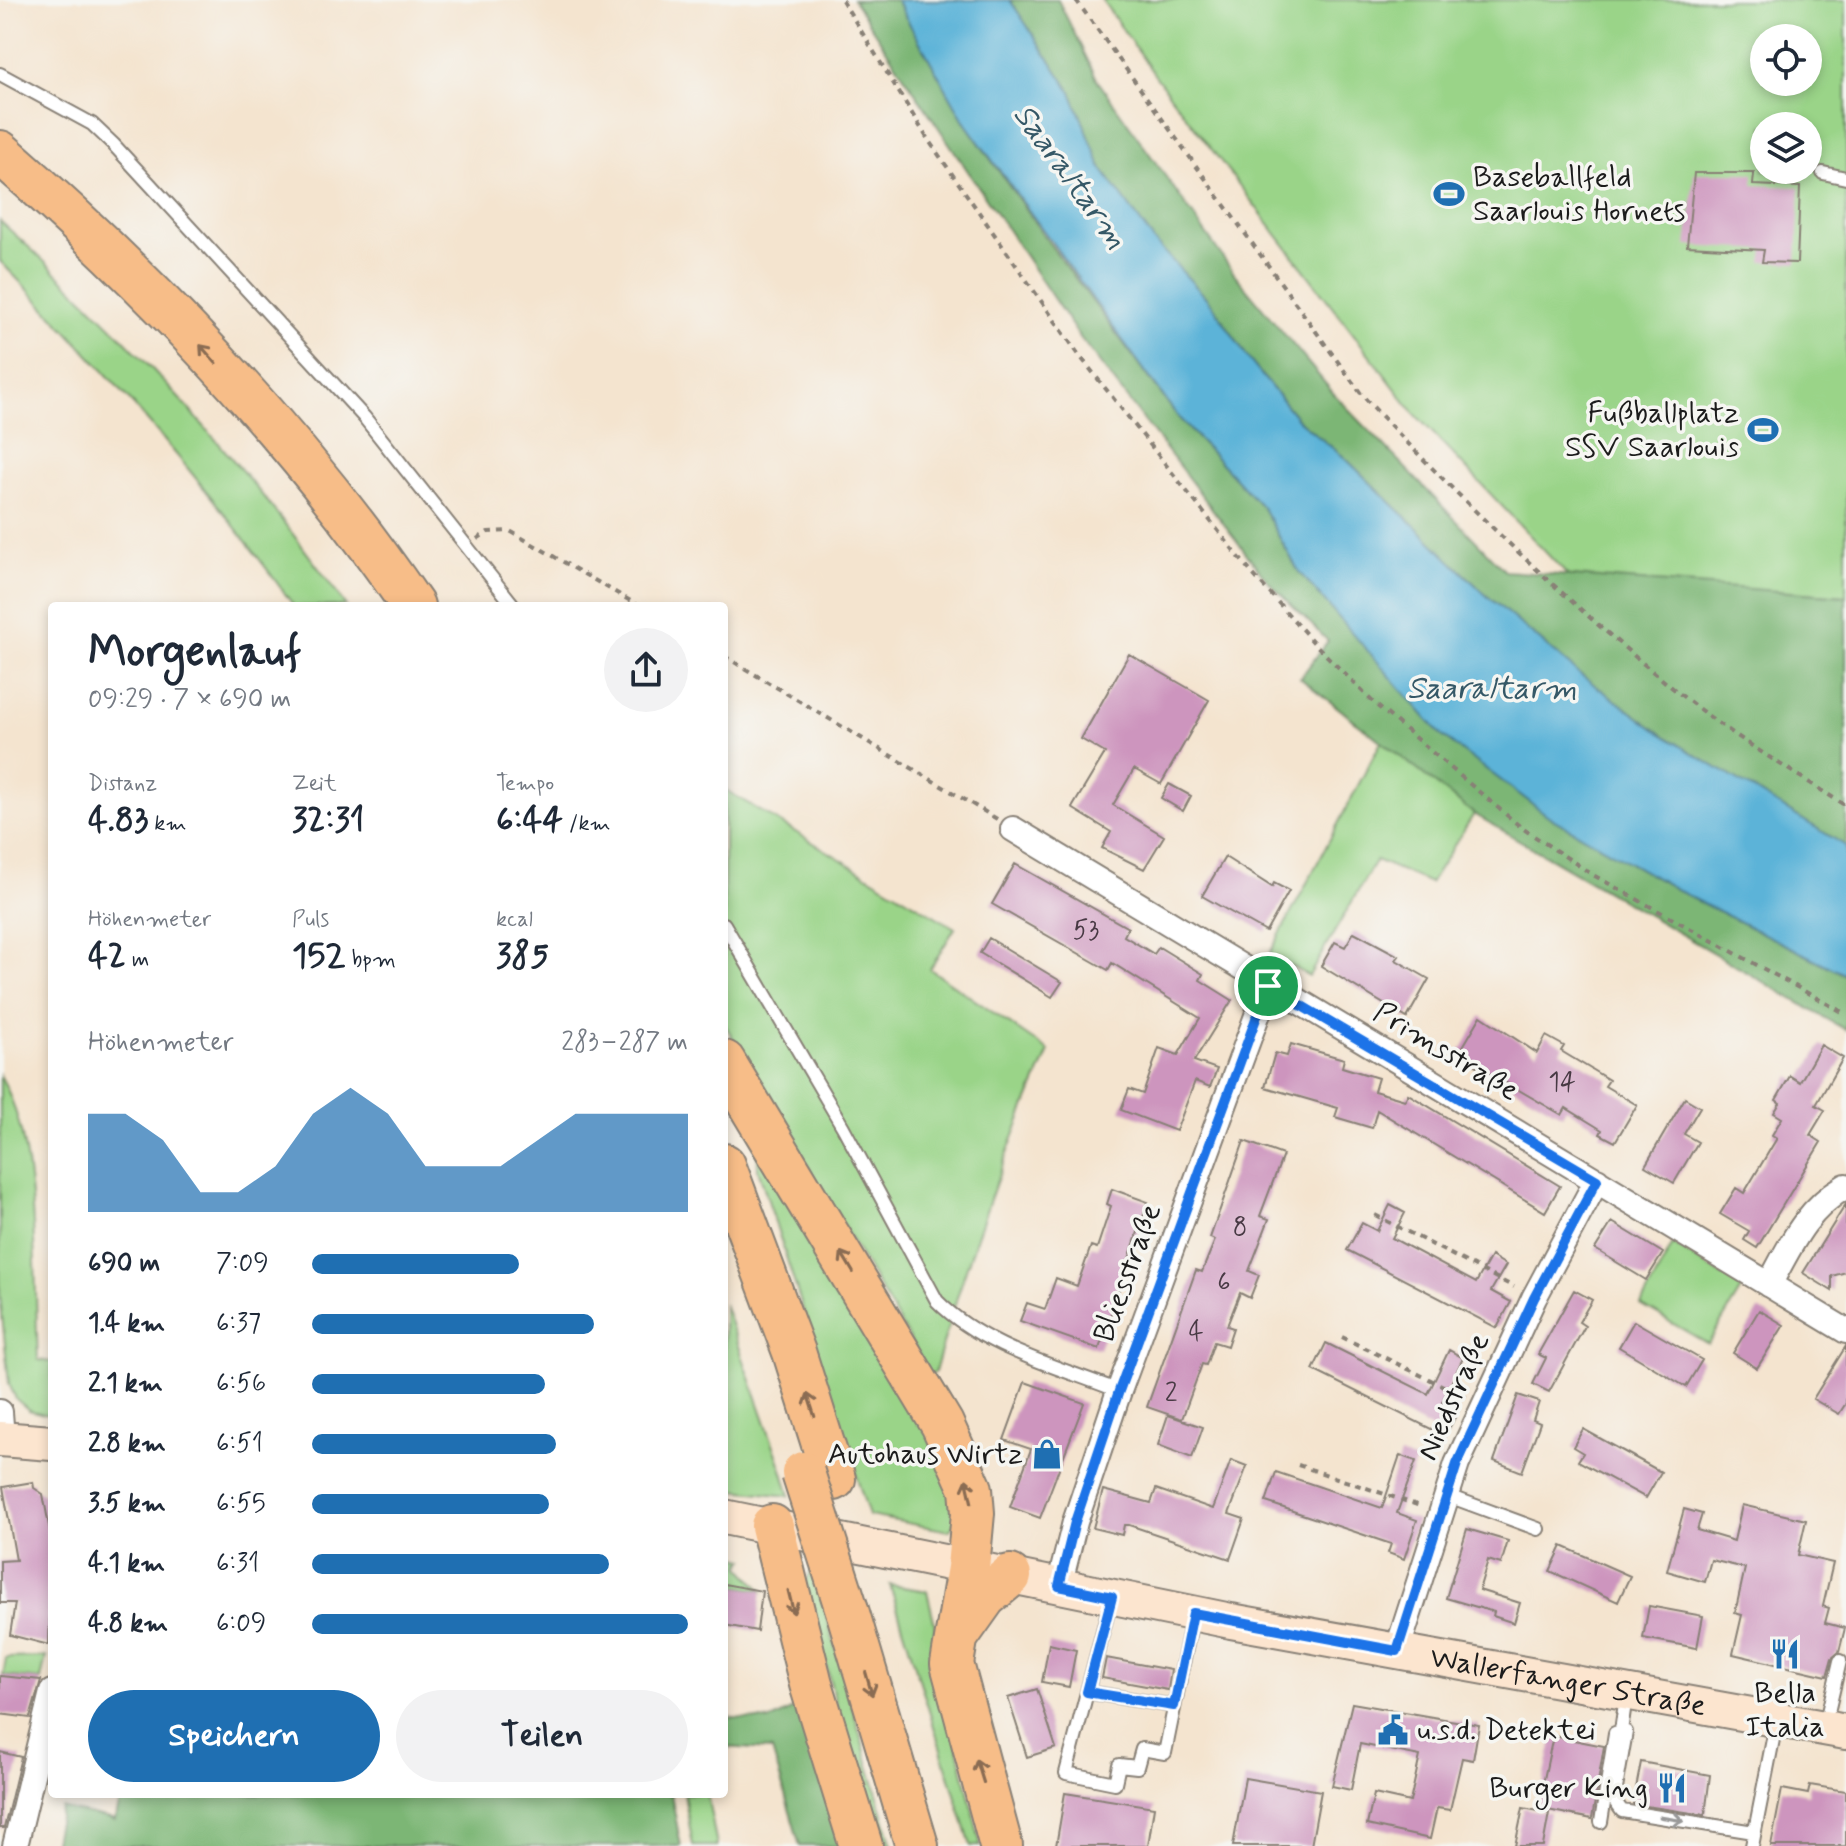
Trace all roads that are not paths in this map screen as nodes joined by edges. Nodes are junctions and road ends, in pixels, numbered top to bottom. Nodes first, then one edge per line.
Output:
1 (0, 74) edge
2 (0, 152) edge
3 (1823, 173) dead end
4 (1846, 178) edge
5 (0, 188) edge
6 (377, 602) edge
7 (410, 602) edge
8 (511, 602) edge
9 (1013, 829) road end
10 (728, 931) edge
11 (1268, 986) junction
12 (728, 1068) edge
13 (728, 1176) edge
14 (1597, 1180) junction
15 (1846, 1186) edge
16 (728, 1248) edge
17 (1769, 1285) junction
18 (1846, 1331) edge
19 (1119, 1391) junction
20 (1, 1430) edge
21 (48, 1442) edge
22 (819, 1476) junction
23 (1443, 1504) junction
24 (728, 1518) edge
25 (772, 1526) junction
26 (1538, 1529) dead end
27 (968, 1568) junction
28 (1010, 1576) junction
29 (1059, 1586) junction
30 (1112, 1597) junction
31 (862, 1612) junction
32 (1193, 1613) junction
33 (954, 1644) junction
34 (1397, 1651) junction
35 (1840, 1661) dead end
36 (1087, 1692) junction
37 (1626, 1693) junction
38 (1174, 1706) junction
39 (48, 1709) edge
40 (1777, 1720) junction
41 (1835, 1730) edge
42 (1624, 1732) junction
43 (1601, 1822) dead end
44 (1754, 1832) junction
45 (15, 1846) edge
46 (861, 1846) edge
47 (917, 1846) edge
48 (946, 1846) edge
49 (1001, 1846) edge
50 (1752, 1846) edge

1 - 8 lane
7 -> 2 highway
3 - 4 lane
5 - 6 highway
9 - 11 street, Primsstraße
10 - 19 lane
11 - 14 street, Primsstraße
11 - 19 street, Bliesstraße
27 -> 12 highway
22 -> 13 highway
14 - 17 street, Primsstraße
14 - 23 street, Niedstraße
15 - 17 street
16 - 22 highway
17 - 18 street, Primsstraße
19 - 29 street, Bliesstraße
20 - 21 main road
22 - 31 highway, bridge
23 - 26 lane
23 - 34 street, Niedstraße
24 - 25 main road, Wallerfanger Straße
25 - 27 main road, Wallerfanger Straße
25 -> 46 highway
27 - 28 main road, Wallerfanger Straße
27 - 33 highway
28 - 29 main road, Wallerfanger Straße
28 - 33 highway
29 - 30 main road, Wallerfanger Straße
30 - 32 main road, Wallerfanger Straße
30 - 36 lane
31 -> 47 highway
31 - 48 highway
32 - 34 main road, Wallerfanger Straße
32 - 38 lane
49 -> 33 highway
34 - 37 main road, Wallerfanger Straße
35 - 41 lane
36 - 38 lane
36 - 38 lane
37 - 40 main road, Wallerfanger Straße
37 - 42 lane
39 - 45 street
40 - 41 main road, Wallerfanger Straße
40 - 44 lane
42 - 43 lane
42 -> 44 lane
44 - 50 lane

